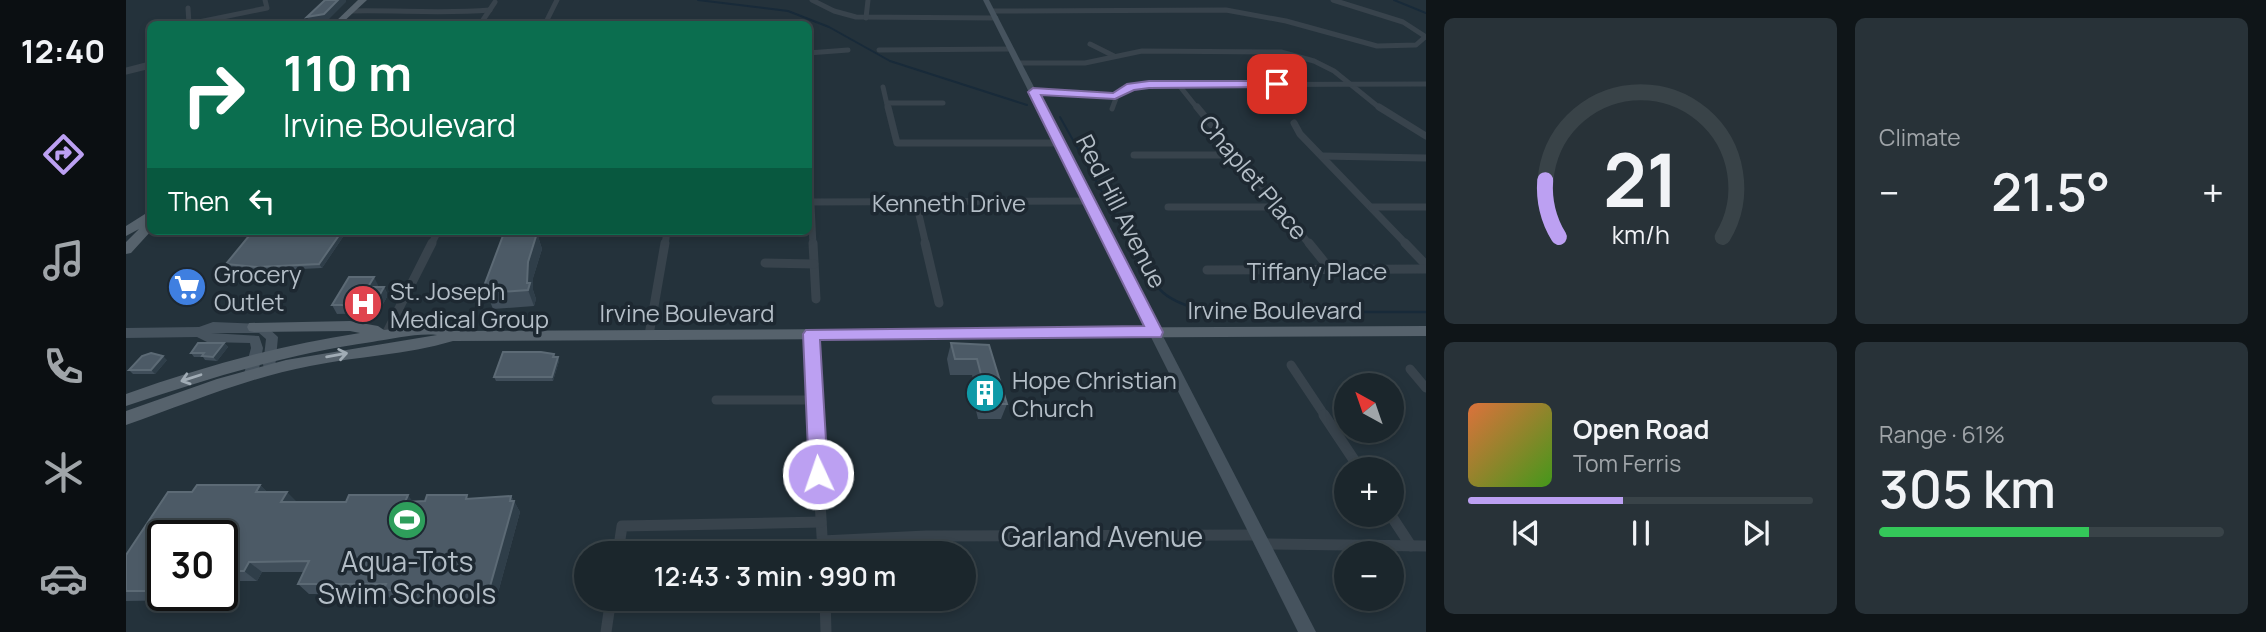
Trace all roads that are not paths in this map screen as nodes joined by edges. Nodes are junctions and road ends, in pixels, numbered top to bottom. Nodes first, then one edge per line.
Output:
1 (265, 0) edge
2 (363, 0) edge
3 (557, 0) edge
4 (812, 0) edge
5 (868, 0) edge
6 (986, 0) edge
7 (1333, 0) edge
8 (495, 2) dead end
9 (188, 8) dead end
10 (489, 10) junction
11 (352, 11) junction
12 (236, 14) junction
13 (994, 14) junction
14 (866, 18) junction
15 (483, 20) dead end
16 (189, 21) edge
17 (203, 21) edge
18 (237, 21) edge
19 (340, 21) edge
20 (546, 21) edge
21 (1426, 37) edge
22 (1157, 43) dead end
23 (1225, 43) dead end
24 (1090, 44) dead end
25 (1011, 49) junction
26 (848, 50) dead end
27 (879, 50) dead end
28 (1163, 50) junction
29 (1233, 50) junction
30 (812, 53) edge
31 (1114, 56) junction
32 (1018, 63) junction
33 (147, 66) edge
34 (126, 71) edge
35 (1178, 84) junction
36 (1351, 84) junction
37 (1426, 84) edge
38 (883, 87) dead end
39 (1033, 92) junction
40 (1115, 96) junction
41 (887, 103) junction
42 (943, 103) dead end
43 (1112, 109) dead end
44 (1294, 123) dead end
45 (1426, 136) edge
46 (1060, 143) junction
47 (1134, 155) dead end
48 (1236, 155) junction
49 (1322, 156) junction
50 (1426, 158) edge
51 (1090, 201) junction
52 (812, 202) edge
53 (916, 202) junction
54 (1168, 207) dead end
55 (1279, 207) junction
56 (1426, 207) edge
57 (1372, 208) junction
58 (147, 219) edge
59 (147, 225) edge
60 (126, 232) edge
61 (812, 233) edge
62 (436, 235) edge
63 (666, 235) edge
64 (126, 250) edge
65 (765, 263) dead end
66 (814, 264) junction
67 (1426, 267) edge
68 (1330, 269) junction
69 (1207, 270) dead end
70 (816, 299) dead end
71 (939, 303) dead end
72 (254, 327) junction
73 (1426, 331) edge
74 (200, 332) junction
75 (1155, 332) junction
76 (126, 333) edge
77 (386, 334) junction
78 (811, 334) junction
79 (649, 335) junction
80 (453, 336) junction
81 (271, 362) junction
82 (1291, 365) dead end
83 (253, 366) junction
84 (1410, 369) dead end
85 (1426, 388) edge
86 (126, 400) edge
87 (716, 400) dead end
88 (815, 400) junction
89 (126, 418) edge
90 (1352, 457) edge
91 (821, 522) junction
92 (1399, 527) edge
93 (1259, 540) junction
94 (620, 541) edge
95 (822, 541) edge
96 (879, 541) edge
97 (1411, 546) junction
98 (1426, 546) edge
99 (609, 611) edge
100 (826, 611) edge
101 (606, 632) edge
102 (827, 632) edge
103 (1307, 632) edge

1 - 12 street
2 - 11 main road
3 - 20 street
4 - 14 street
5 - 14 street
6 - 13 main road, Red Hill Avenue
7 - 21 street
8 - 10 street
9 - 16 street
10 - 11 street
10 - 15 street
11 - 19 main road
12 - 17 street
12 - 18 street
13 - 14 street
13 - 21 street
13 - 25 main road, Red Hill Avenue
22 - 28 street
23 - 29 street
24 - 31 street
25 - 27 street
25 - 32 main road, Red Hill Avenue
26 - 30 street
28 - 29 street
28 - 31 street
29 - 36 street
31 - 32 street
32 - 39 main road, Red Hill Avenue
33 - 34 street
35 - 36 street
35 - 40 street
35 - 48 street, Chaplet Place
36 - 37 street
36 - 45 street
38 - 41 street
39 - 40 street
39 - 46 main road, Red Hill Avenue
40 - 43 street
41 - 42 street
41 - 46 street
44 - 49 street
46 - 51 main road, Red Hill Avenue
47 - 48 street
48 - 55 street, Chaplet Place
49 - 50 street
49 - 57 street
51 - 53 street, Kenneth Drive
51 - 75 main road, Red Hill Avenue
52 - 53 street, Kenneth Drive
53 - 71 street
54 - 55 street
55 - 68 street, Chaplet Place
56 - 57 street
57 - 67 street
58 - 60 main road
59 - 64 main road
61 - 66 street
62 - 77 street
63 - 79 street
65 - 66 street
66 - 70 street
67 - 68 street, Tiffany Place
68 - 69 street, Tiffany Place
72 - 74 main road
72 - 77 main road
72 - 81 main road
73 - 75 main road, Irvine Boulevard
74 - 76 main road
74 - 83 main road
75 - 78 main road, Irvine Boulevard
75 - 93 main road, Red Hill Avenue
77 - 80 main road, Irvine Boulevard
77 - 81 main road, Irvine Boulevard
78 - 79 main road, Irvine Boulevard
78 - 88 street
79 - 80 main road, Irvine Boulevard
81 -> 80 main road, Irvine Boulevard
81 - 83 main road, Irvine Boulevard
82 - 90 street
83 -> 86 main road, Irvine Boulevard
83 - 89 main road, Irvine Boulevard
84 - 85 street
87 - 88 street
88 - 91 street
91 - 94 street
91 - 95 street
92 - 97 street
93 - 96 street, Garland Avenue
93 - 97 street, Garland Avenue
93 - 103 main road, Red Hill Avenue
97 - 98 street, Garland Avenue
99 - 101 street
100 - 102 street

